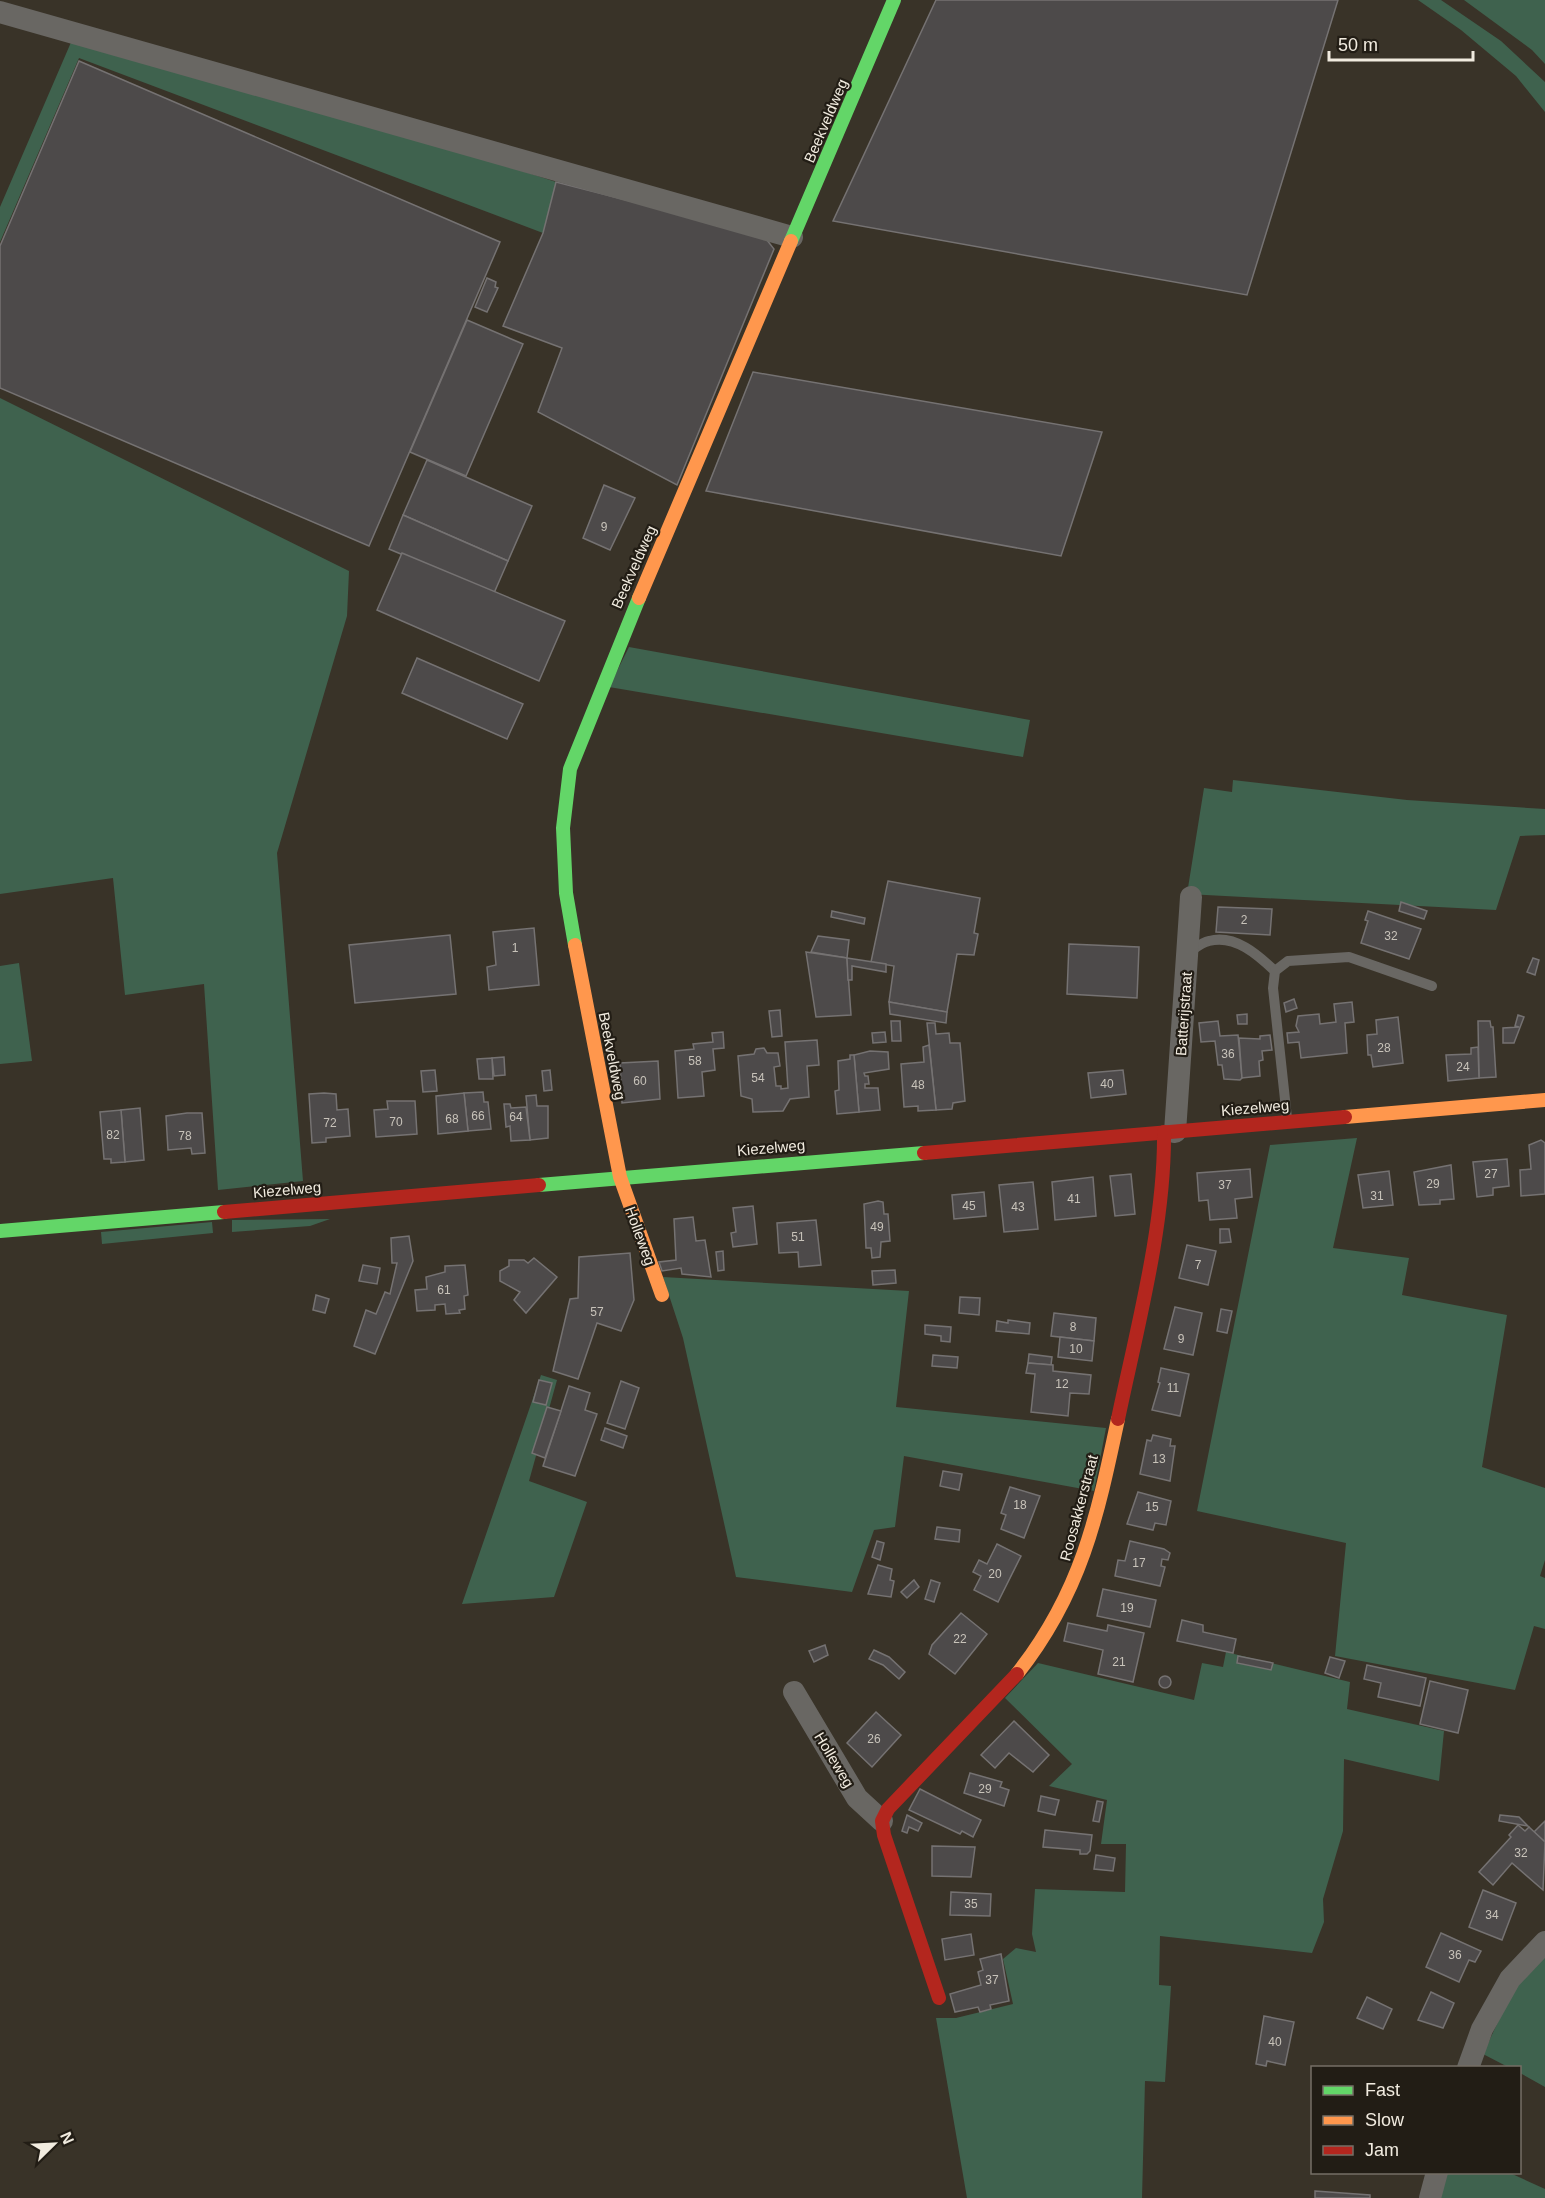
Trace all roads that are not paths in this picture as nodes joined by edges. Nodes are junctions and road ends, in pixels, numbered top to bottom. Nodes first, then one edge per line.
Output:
1 (894, 0) edge
2 (0, 12) edge
3 (792, 237) junction
4 (1191, 897) dead end
5 (1188, 953) junction
6 (1275, 971) junction
7 (1432, 986) dead end
8 (1545, 1100) edge
9 (1288, 1122) junction
10 (1170, 1132) junction
11 (620, 1178) junction
12 (0, 1232) edge
13 (662, 1294) dead end
14 (794, 1692) dead end
15 (882, 1821) junction
16 (1545, 1942) edge
17 (939, 1998) dead end
18 (1467, 2066) edge
19 (1436, 2174) edge
20 (1430, 2198) edge

1 - 3 street, Beekveldweg
2 - 3 street
3 - 11 street, Beekveldweg
4 - 5 street, Batterijstraat
5 - 6 lane
5 - 10 street, Batterijstraat
6 - 7 lane
6 - 9 lane
8 - 9 street, Kiezelweg
9 - 10 street, Kiezelweg
10 - 11 street, Kiezelweg
10 - 15 street, Roosakkerstraat
11 - 12 street, Kiezelweg
11 - 13 street, Holleweg
14 - 15 street, Holleweg
15 - 17 street
16 - 18 street
19 - 20 street

